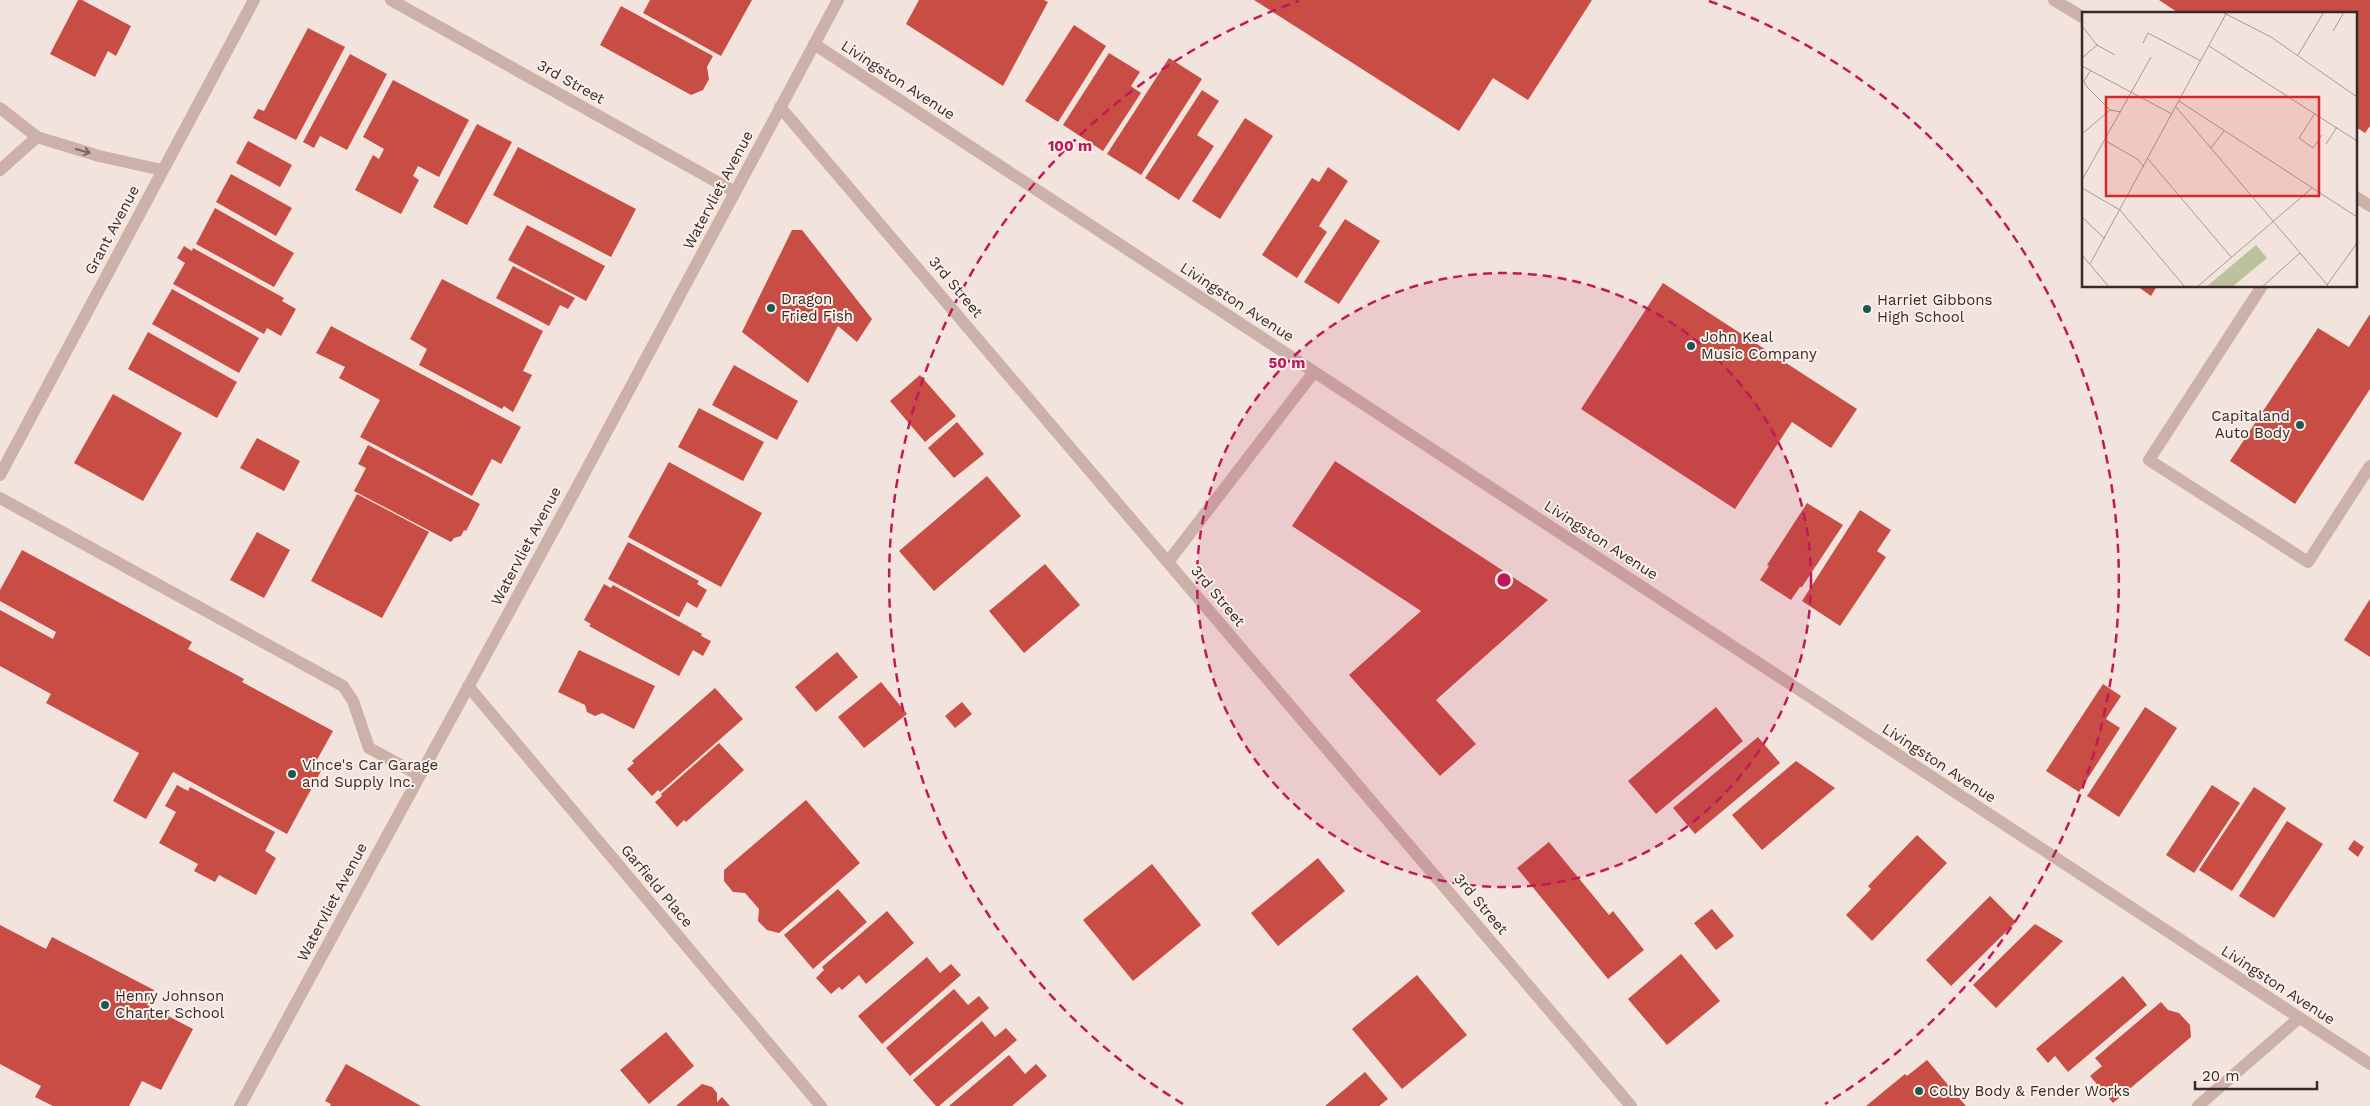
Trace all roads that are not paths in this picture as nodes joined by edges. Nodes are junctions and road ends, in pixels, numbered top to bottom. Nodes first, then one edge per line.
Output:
1 (254, 0) edge
2 (390, 0) edge
3 (838, 0) edge
4 (2054, 0) edge
5 (2082, 17) edge
6 (814, 44) junction
7 (780, 107) junction
8 (0, 108) edge
9 (37, 137) junction
10 (0, 170) edge
11 (162, 170) junction
12 (735, 192) junction
13 (2358, 197) edge
14 (2370, 206) edge
15 (2261, 288) edge
16 (1314, 372) junction
17 (2370, 466) edge
18 (0, 475) edge
19 (0, 498) edge
20 (1168, 562) junction
21 (468, 686) junction
22 (419, 775) junction
23 (2299, 1018) junction
24 (2370, 1064) edge
25 (240, 1106) edge
26 (822, 1106) edge
27 (1631, 1106) edge
28 (2198, 1106) edge

1 - 11 street, Grant Avenue
2 - 12 street, 3rd Street
3 - 6 street, Watervliet Avenue
4 - 5 street
6 - 7 street, Watervliet Avenue
6 - 16 street, Livingston Avenue
7 - 12 street, Watervliet Avenue
7 - 20 street, 3rd Street
8 - 9 street
9 - 10 street
9 -> 11 street
11 - 18 street, Grant Avenue
12 - 21 street, Watervliet Avenue
13 - 14 street
15 - 17 street
16 - 20 street
16 - 23 street, Livingston Avenue
19 - 22 street
20 - 27 street, 3rd Street
21 - 22 street, Watervliet Avenue
21 - 26 street, Garfield Place
22 - 25 street, Watervliet Avenue
23 - 24 street, Livingston Avenue
23 - 28 street

